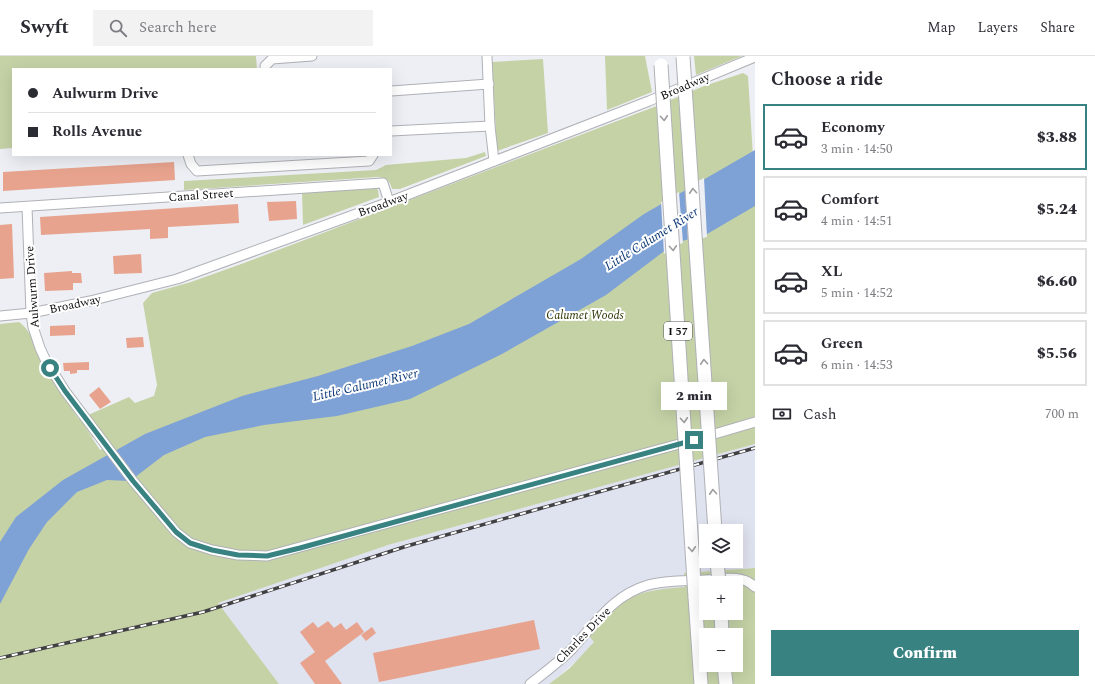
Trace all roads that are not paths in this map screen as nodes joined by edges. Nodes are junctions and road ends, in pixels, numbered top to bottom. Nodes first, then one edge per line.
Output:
1 (312, 56) edge
2 (487, 56) edge
3 (683, 56) edge
4 (755, 57) edge
5 (660, 61) edge
6 (265, 68) edge
7 (489, 84) junction
8 (392, 91) edge
9 (490, 126) junction
10 (392, 131) edge
11 (188, 156) edge
12 (372, 156) edge
13 (494, 161) junction
14 (388, 202) junction
15 (27, 207) junction
16 (0, 208) edge
17 (31, 313) junction
18 (0, 316) edge
19 (755, 422) edge
20 (716, 524) edge
21 (755, 587) edge
22 (725, 672) edge
23 (530, 684) edge
24 (700, 684) edge
25 (726, 684) edge

1 - 6 street
2 - 7 street
20 -> 3 highway, I 57, bridge
4 - 13 street, Broadway
5 -> 24 highway, I 57, bridge
7 - 8 street
7 - 9 street
9 - 10 street
9 - 13 street
11 - 12 street
13 - 14 street, Broadway
14 - 15 street, Canal Street
14 - 17 street, Broadway
15 - 16 street, Canal Street
15 - 17 street, Aulwurm Drive
17 - 18 street, Broadway
17 - 19 street, Aulwurm Drive
21 - 23 street, Charles Drive
22 - 25 highway

